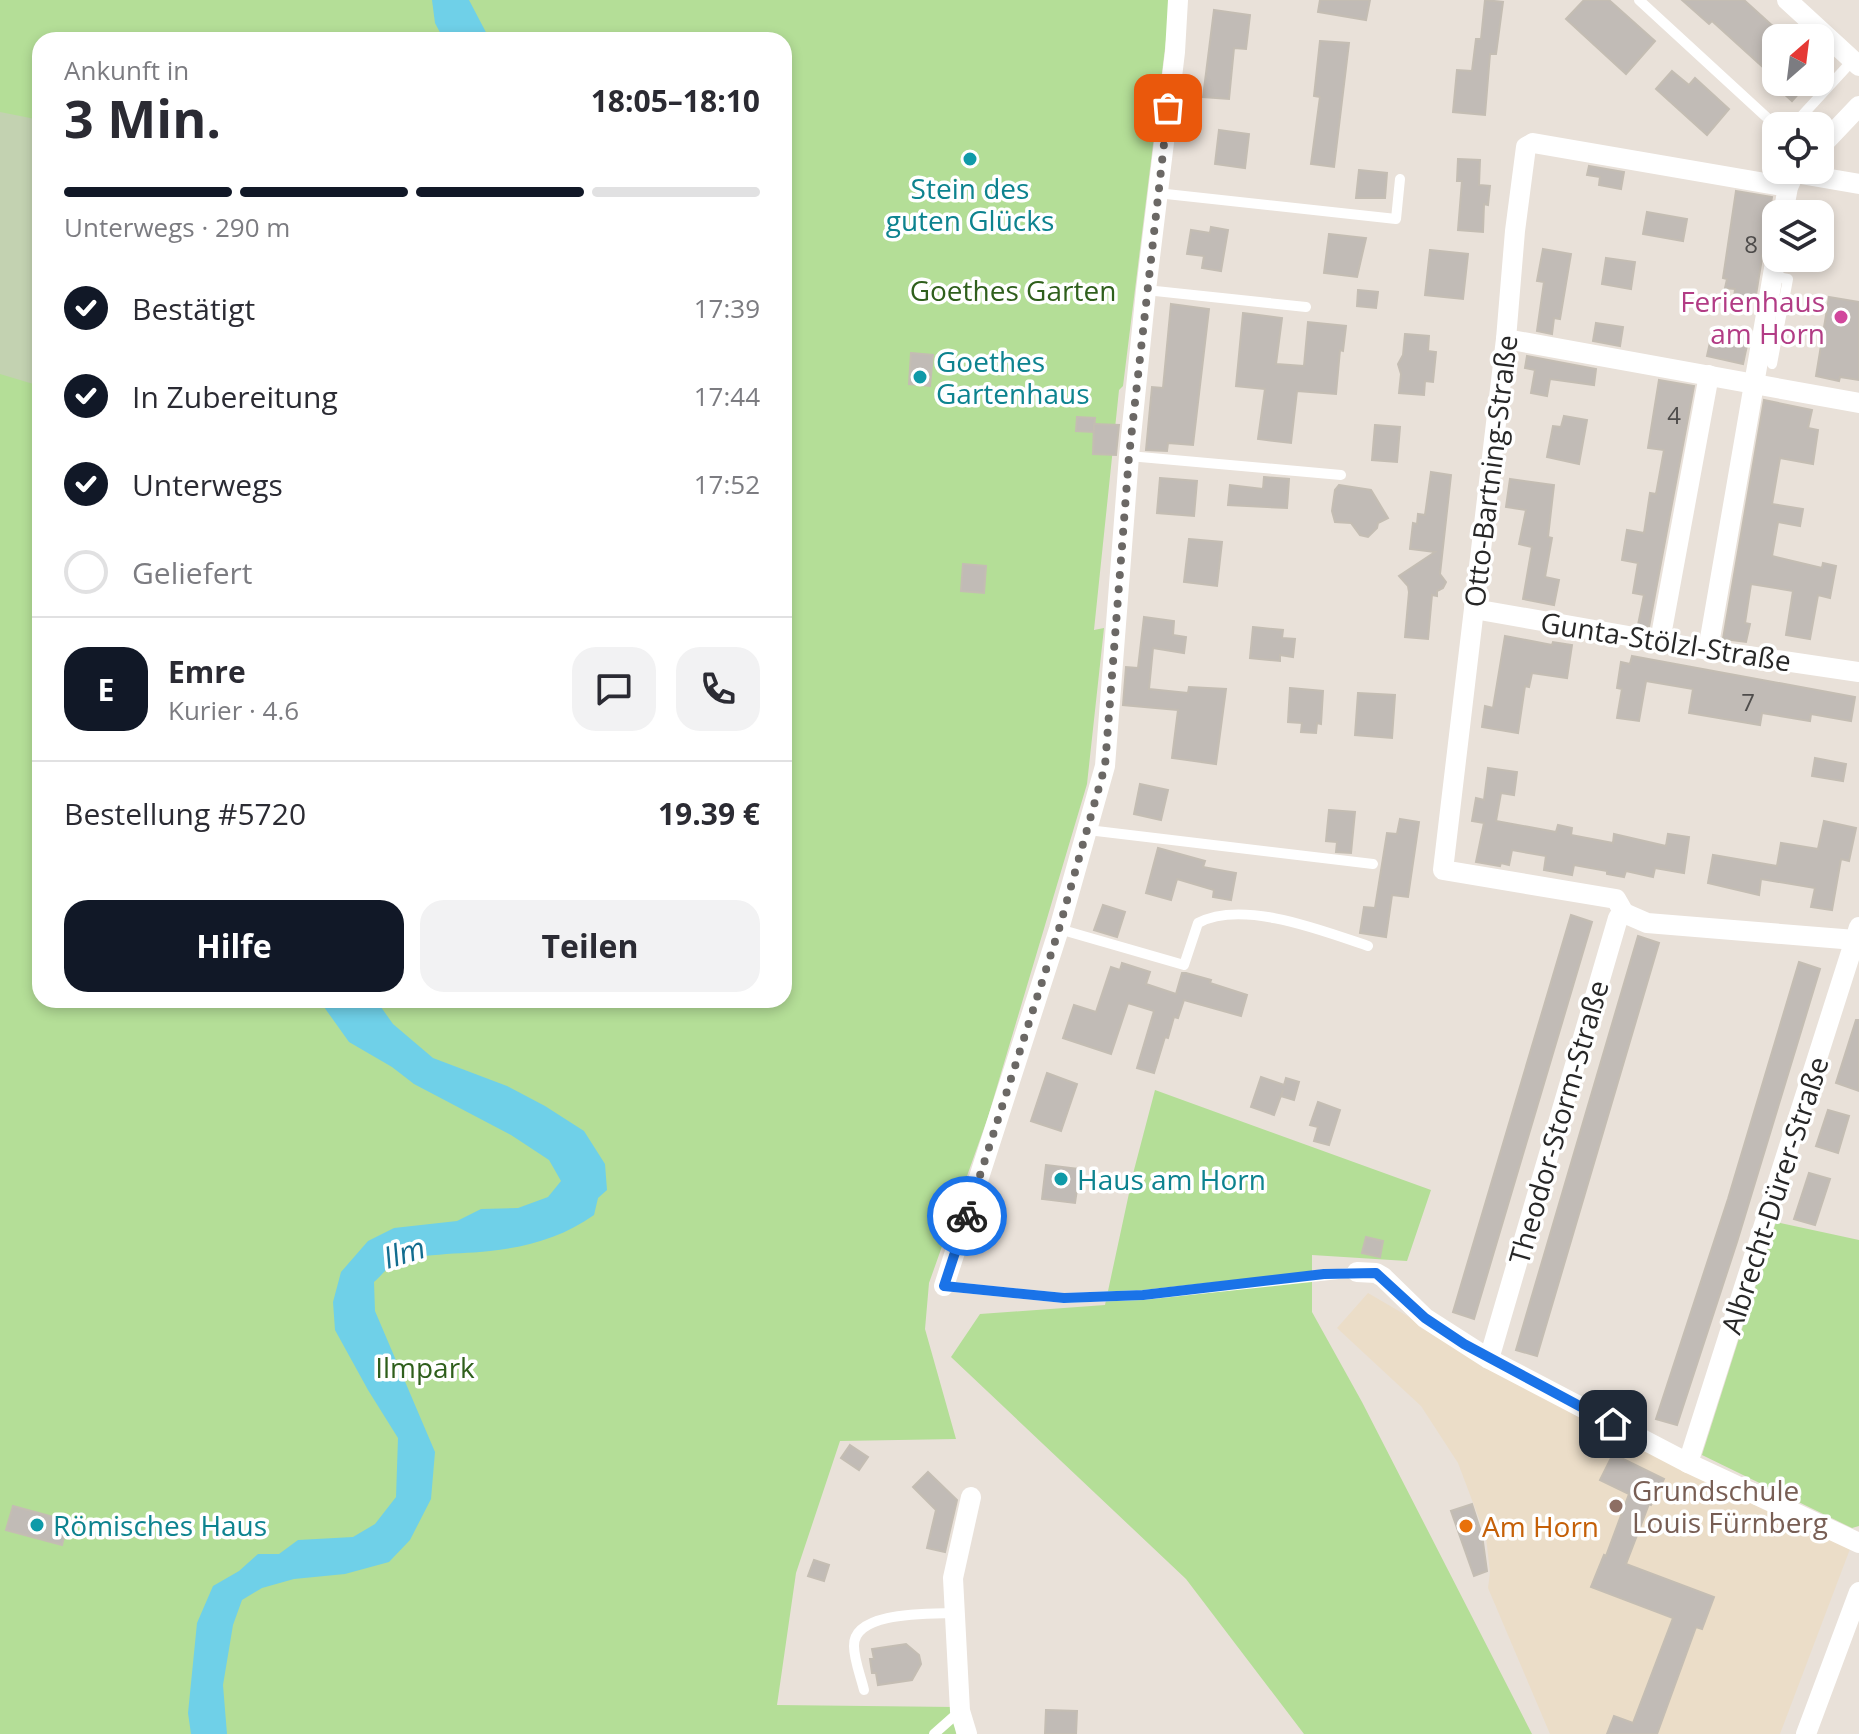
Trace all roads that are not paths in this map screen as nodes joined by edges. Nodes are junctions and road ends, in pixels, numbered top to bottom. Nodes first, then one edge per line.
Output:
1 (1178, 0) edge
2 (1639, 0) edge
3 (1787, 0) edge
4 (1856, 63) edge
5 (1859, 106) edge
6 (1762, 112) edge
7 (1806, 112) edge
8 (1834, 132) edge
9 (1762, 173) edge
10 (1400, 179) dead end
11 (1834, 181) edge
12 (1859, 184) edge
13 (1157, 193) junction
14 (1773, 272) edge
15 (1780, 272) edge
16 (1146, 290) junction
17 (1306, 307) dead end
18 (1506, 339) junction
19 (1772, 364) dead end
20 (1709, 375) junction
21 (1753, 384) junction
22 (1859, 403) edge
23 (1129, 456) junction
24 (1341, 475) dead end
25 (1474, 609) junction
26 (1660, 641) junction
27 (1708, 650) junction
28 (1859, 672) edge
29 (1088, 830) junction
30 (1373, 864) dead end
31 (1624, 913) junction
32 (1059, 929) junction
33 (1857, 933) edge
34 (1368, 946) dead end
35 (1357, 1272) joint
36 (944, 1286) joint
37 (1489, 1359) junction
38 (1688, 1463) junction
39 (971, 1497) dead end
40 (1859, 1543) edge
41 (1859, 1592) edge
42 (954, 1613) junction
43 (864, 1690) dead end
44 (960, 1711) junction
45 (934, 1734) edge
46 (967, 1734) edge
47 (1806, 1734) edge

1 - 13 street
2 - 6 lane
3 - 4 street
4 - 7 lane
5 - 8 street
9 - 18 street, Otto-Bartning-Straße
10 - 13 lane
11 - 12 street
13 - 16 street
14 - 21 street
15 - 19 lane
16 - 17 lane
16 - 23 street
18 - 20 street
18 - 25 street, Otto-Bartning-Straße
20 - 21 street
20 - 26 street
21 - 22 street
21 - 27 street
23 - 24 lane
23 - 29 street
25 - 26 street, Gunta-Stölzl-Straße
25 - 31 street, Otto-Bartning-Straße
26 - 27 street, Gunta-Stölzl-Straße
27 - 28 street, Gunta-Stölzl-Straße
29 - 30 lane
29 - 32 street
31 - 33 street
31 - 37 street, Theodor-Storm-Straße
32 - 34 lane
32 - 36 street
33 - 38 street, Albrecht-Dürer-Straße
35 - 36 lane
35 - 37 street
37 - 38 street
38 - 40 street
39 - 42 street
41 - 47 street
42 - 43 lane
42 - 44 street
44 - 45 lane
44 - 46 street

